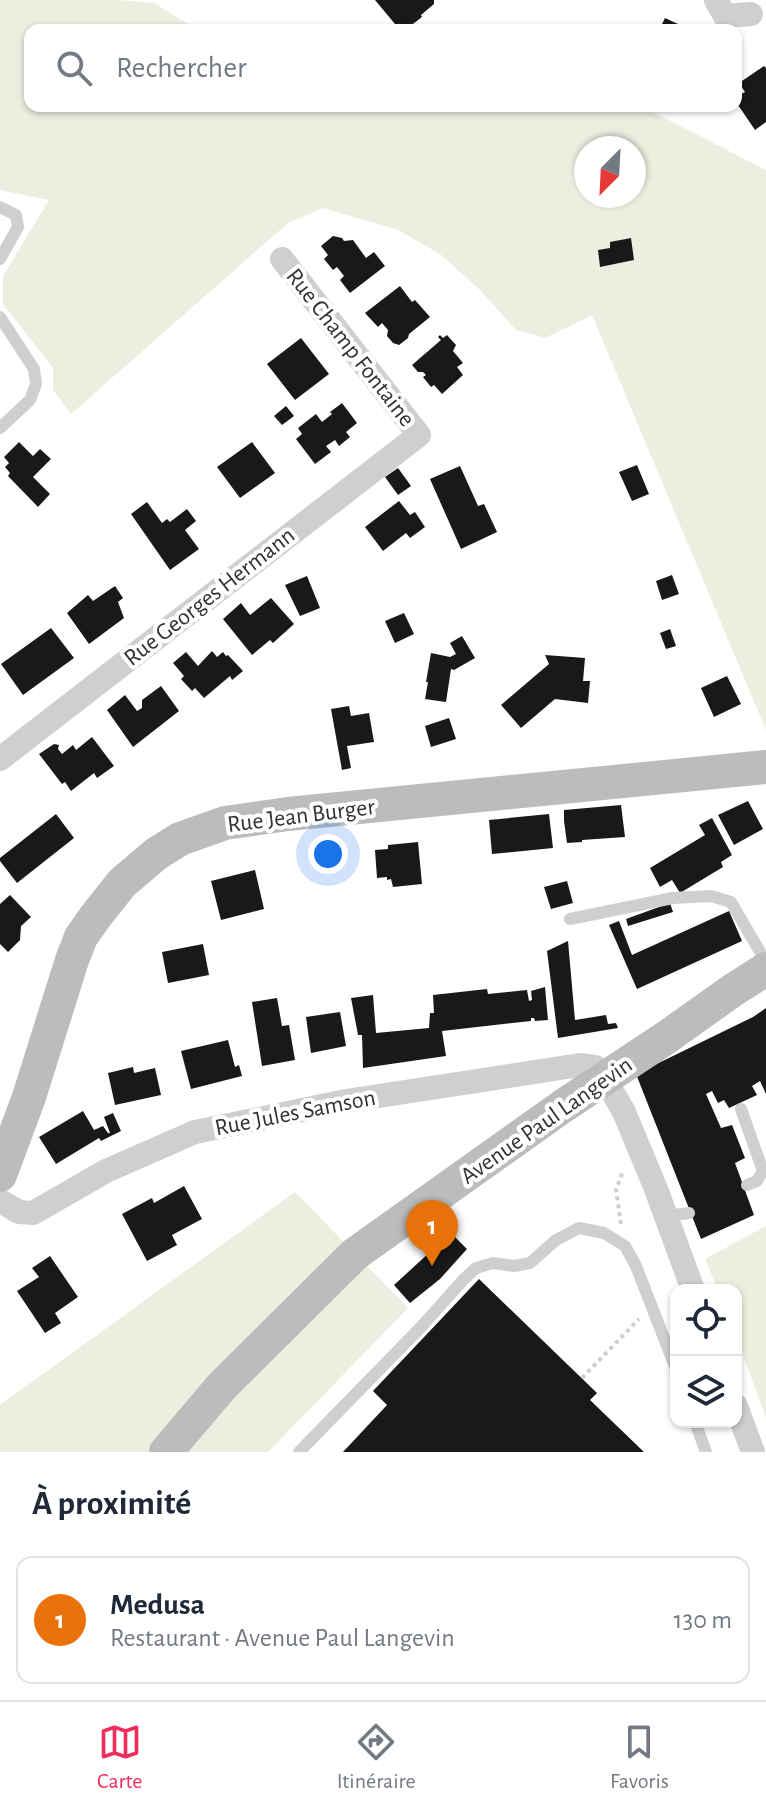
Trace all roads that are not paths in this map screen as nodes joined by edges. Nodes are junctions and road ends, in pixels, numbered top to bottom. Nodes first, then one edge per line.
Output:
1 (716, 0) edge
2 (751, 14) dead end
3 (0, 207) edge
4 (0, 259) edge
5 (282, 259) dead end
6 (0, 317) edge
7 (0, 428) edge
8 (419, 435) joint
9 (0, 759) edge
10 (766, 767) edge
11 (570, 919) dead end
12 (766, 962) edge
13 (766, 969) edge
14 (605, 1079) junction
15 (741, 1109) dead end
16 (0, 1175) edge
17 (747, 1185) dead end
18 (0, 1201) edge
19 (692, 1284) edge
20 (671, 1356) edge
21 (742, 1422) edge
22 (697, 1428) edge
23 (166, 1452) edge
24 (299, 1452) edge
25 (706, 1452) edge
26 (753, 1452) edge

1 - 2 street
3 - 4 lane
5 - 8 street, Rue Champ Fontaine
6 - 7 lane
8 - 9 street, Rue Georges Hermann
10 - 16 main road, Rue Jean Burger
11 - 12 lane
13 - 14 main road, Avenue Paul Langevin
14 - 18 street, Rue Jules Samson
14 - 19 street
14 - 23 main road, Avenue Paul Langevin
15 - 17 lane
20 - 24 lane
21 - 26 street
22 - 25 lane

